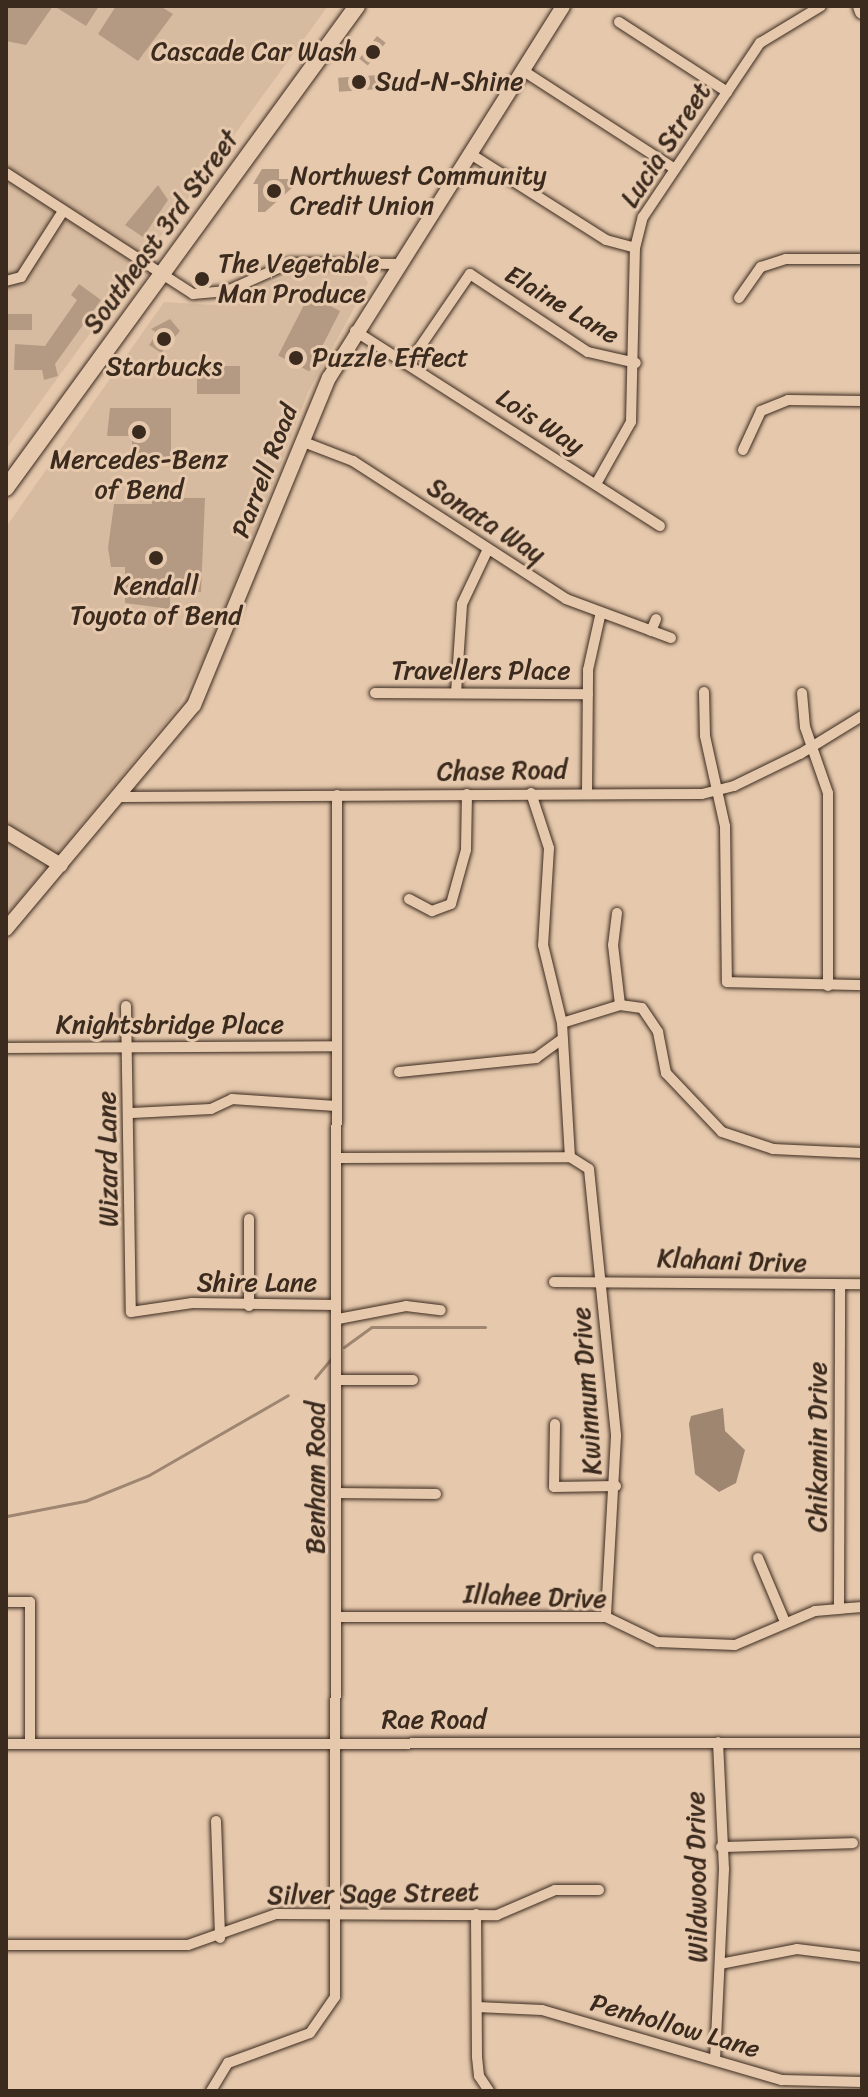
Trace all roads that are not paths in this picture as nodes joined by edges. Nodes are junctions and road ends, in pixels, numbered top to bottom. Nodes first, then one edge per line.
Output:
1 (357, 6) edge
2 (563, 6) edge
3 (821, 6) edge
4 (860, 6) edge
5 (862, 12) edge
6 (619, 22) dead end
7 (522, 70) junction
8 (727, 92) junction
9 (469, 153) junction
10 (675, 169) junction
11 (6, 173) edge
12 (63, 211) junction
13 (635, 248) junction
14 (862, 259) edge
15 (398, 264) junction
16 (159, 276) junction
17 (6, 281) edge
18 (739, 298) dead end
19 (355, 331) junction
20 (409, 363) junction
21 (636, 363) junction
22 (862, 401) edge
23 (301, 441) junction
24 (743, 450) dead end
25 (596, 484) junction
26 (6, 488) edge
27 (660, 526) dead end
28 (488, 549) junction
29 (601, 612) junction
30 (656, 619) dead end
31 (651, 631) junction
32 (671, 638) dead end
33 (704, 692) dead end
34 (375, 693) dead end
35 (456, 693) junction
36 (802, 693) dead end
37 (588, 694) junction
38 (862, 716) edge
39 (813, 747) junction
40 (716, 791) junction
41 (587, 792) junction
42 (531, 793) junction
43 (467, 794) junction
44 (337, 795) junction
45 (122, 797) junction
46 (6, 832) edge
47 (61, 865) junction
48 (409, 899) dead end
49 (617, 913) dead end
50 (6, 929) edge
51 (862, 985) edge
52 (828, 986) junction
53 (620, 1005) junction
54 (126, 1006) dead end
55 (562, 1023) junction
56 (561, 1040) junction
57 (335, 1046) junction
58 (127, 1047) junction
59 (6, 1048) edge
60 (399, 1072) dead end
61 (336, 1106) junction
62 (132, 1113) junction
63 (862, 1153) edge
64 (570, 1157) junction
65 (336, 1158) junction
66 (249, 1219) dead end
67 (554, 1282) dead end
68 (601, 1283) junction
69 (862, 1284) edge
70 (840, 1286) junction
71 (336, 1305) junction
72 (249, 1306) junction
73 (441, 1310) dead end
74 (131, 1312) joint
75 (338, 1319) junction
76 (338, 1380) junction
77 (413, 1380) dead end
78 (555, 1424) dead end
79 (616, 1486) junction
80 (338, 1493) junction
81 (436, 1494) dead end
82 (758, 1558) dead end
83 (6, 1602) edge
84 (862, 1607) edge
85 (839, 1608) junction
86 (338, 1617) junction
87 (606, 1617) junction
88 (785, 1622) junction
89 (718, 1742) junction
90 (338, 1743) junction
91 (862, 1743) edge
92 (6, 1744) edge
93 (30, 1744) junction
94 (216, 1821) dead end
95 (853, 1843) dead end
96 (721, 1847) junction
97 (599, 1890) dead end
98 (337, 1914) junction
99 (476, 1914) junction
100 (220, 1938) junction
101 (6, 1945) edge
102 (862, 1957) edge
103 (720, 1964) junction
104 (477, 2007) junction
105 (715, 2060) junction
106 (862, 2082) edge
107 (211, 2091) edge
108 (489, 2091) edge

1 - 16 main road, Southeast 3rd Street
2 - 7 street, Parrell Road
3 - 8 street, Lucia Street
4 - 5 street
6 - 8 street
7 - 9 street, Parrell Road
7 - 10 street
8 - 10 street, Lucia Street
9 - 13 street
9 - 15 street, Parrell Road
10 - 13 street, Lucia Street
11 - 12 street
12 - 16 street
12 - 17 street
13 - 21 street, Lucia Street
14 - 18 street
15 - 16 street
15 - 19 street, Parrell Road
16 - 26 main road, Southeast 3rd Street
19 - 20 street, Lois Way
19 - 23 street, Parrell Road
20 - 21 street, Elaine Lane
20 - 25 street, Lois Way
21 - 25 street, Lucia Street
22 - 24 street
23 - 28 street, Sonata Way
23 - 45 street, Parrell Road
25 - 27 street, Lois Way
28 - 29 street, Sonata Way
28 - 35 street
29 - 31 street, Sonata Way
29 - 37 street
30 - 31 street
31 - 32 street, Sonata Way
33 - 40 street
34 - 35 street, Travellers Place
35 - 37 street, Travellers Place
36 - 39 street
37 - 41 street
38 - 39 street, Chase Road
39 - 40 street, Chase Road
39 - 52 street
40 - 41 street, Chase Road
40 - 52 street
41 - 42 street, Chase Road
42 - 43 street, Chase Road
42 - 55 street
43 - 44 street, Chase Road
43 - 48 street
44 - 45 street, Chase Road
44 - 57 street, Benham Road
45 - 47 street, Parrell Road
46 - 47 street
47 - 50 street, Parrell Road
49 - 53 street
51 - 52 street
53 - 55 street
53 - 63 street
54 - 58 street, Wizard Lane
55 - 56 street
56 - 60 street
56 - 64 street
57 - 58 street, Knightsbridge Place
57 - 61 street, Benham Road
58 - 59 street, Knightsbridge Place
58 - 62 street, Wizard Lane
61 - 62 street
61 - 65 street, Benham Road
62 - 74 street, Wizard Lane
64 - 65 street
64 - 68 street, Kwinnum Drive
65 - 71 street, Benham Road
66 - 72 street
67 - 68 street, Klahani Drive
68 - 70 street, Klahani Drive
68 - 79 street, Kwinnum Drive
69 - 70 street, Klahani Drive
70 - 85 street, Chikamin Drive
71 - 72 street, Shire Lane
71 - 75 street, Benham Road
72 - 74 street, Shire Lane
73 - 75 street
75 - 76 street, Benham Road
76 - 77 street
76 - 80 street, Benham Road
78 - 79 street
79 - 87 street, Kwinnum Drive
80 - 81 street
80 - 86 street, Benham Road
82 - 88 street
83 - 93 street
84 - 85 street, Illahee Drive
85 - 88 street, Illahee Drive
86 - 87 street, Illahee Drive
86 - 90 street, Benham Road
87 - 88 street, Illahee Drive
89 - 90 street, Rae Road
89 - 91 street, Rae Road
89 - 96 street, Wildwood Drive
90 - 93 street, Rae Road
90 - 98 street, Benham Road
92 - 93 street, Rae Road
94 - 100 street
95 - 96 street
96 - 103 street, Wildwood Drive
97 - 99 street, Silver Sage Street
98 - 99 street, Silver Sage Street
98 - 100 street, Silver Sage Street
98 - 107 street, Benham Road
99 - 104 street
100 - 101 street, Silver Sage Street
102 - 103 street
103 - 105 street, Wildwood Drive
104 - 105 street, Penhollow Lane
104 - 108 street
105 - 106 street, Penhollow Lane

